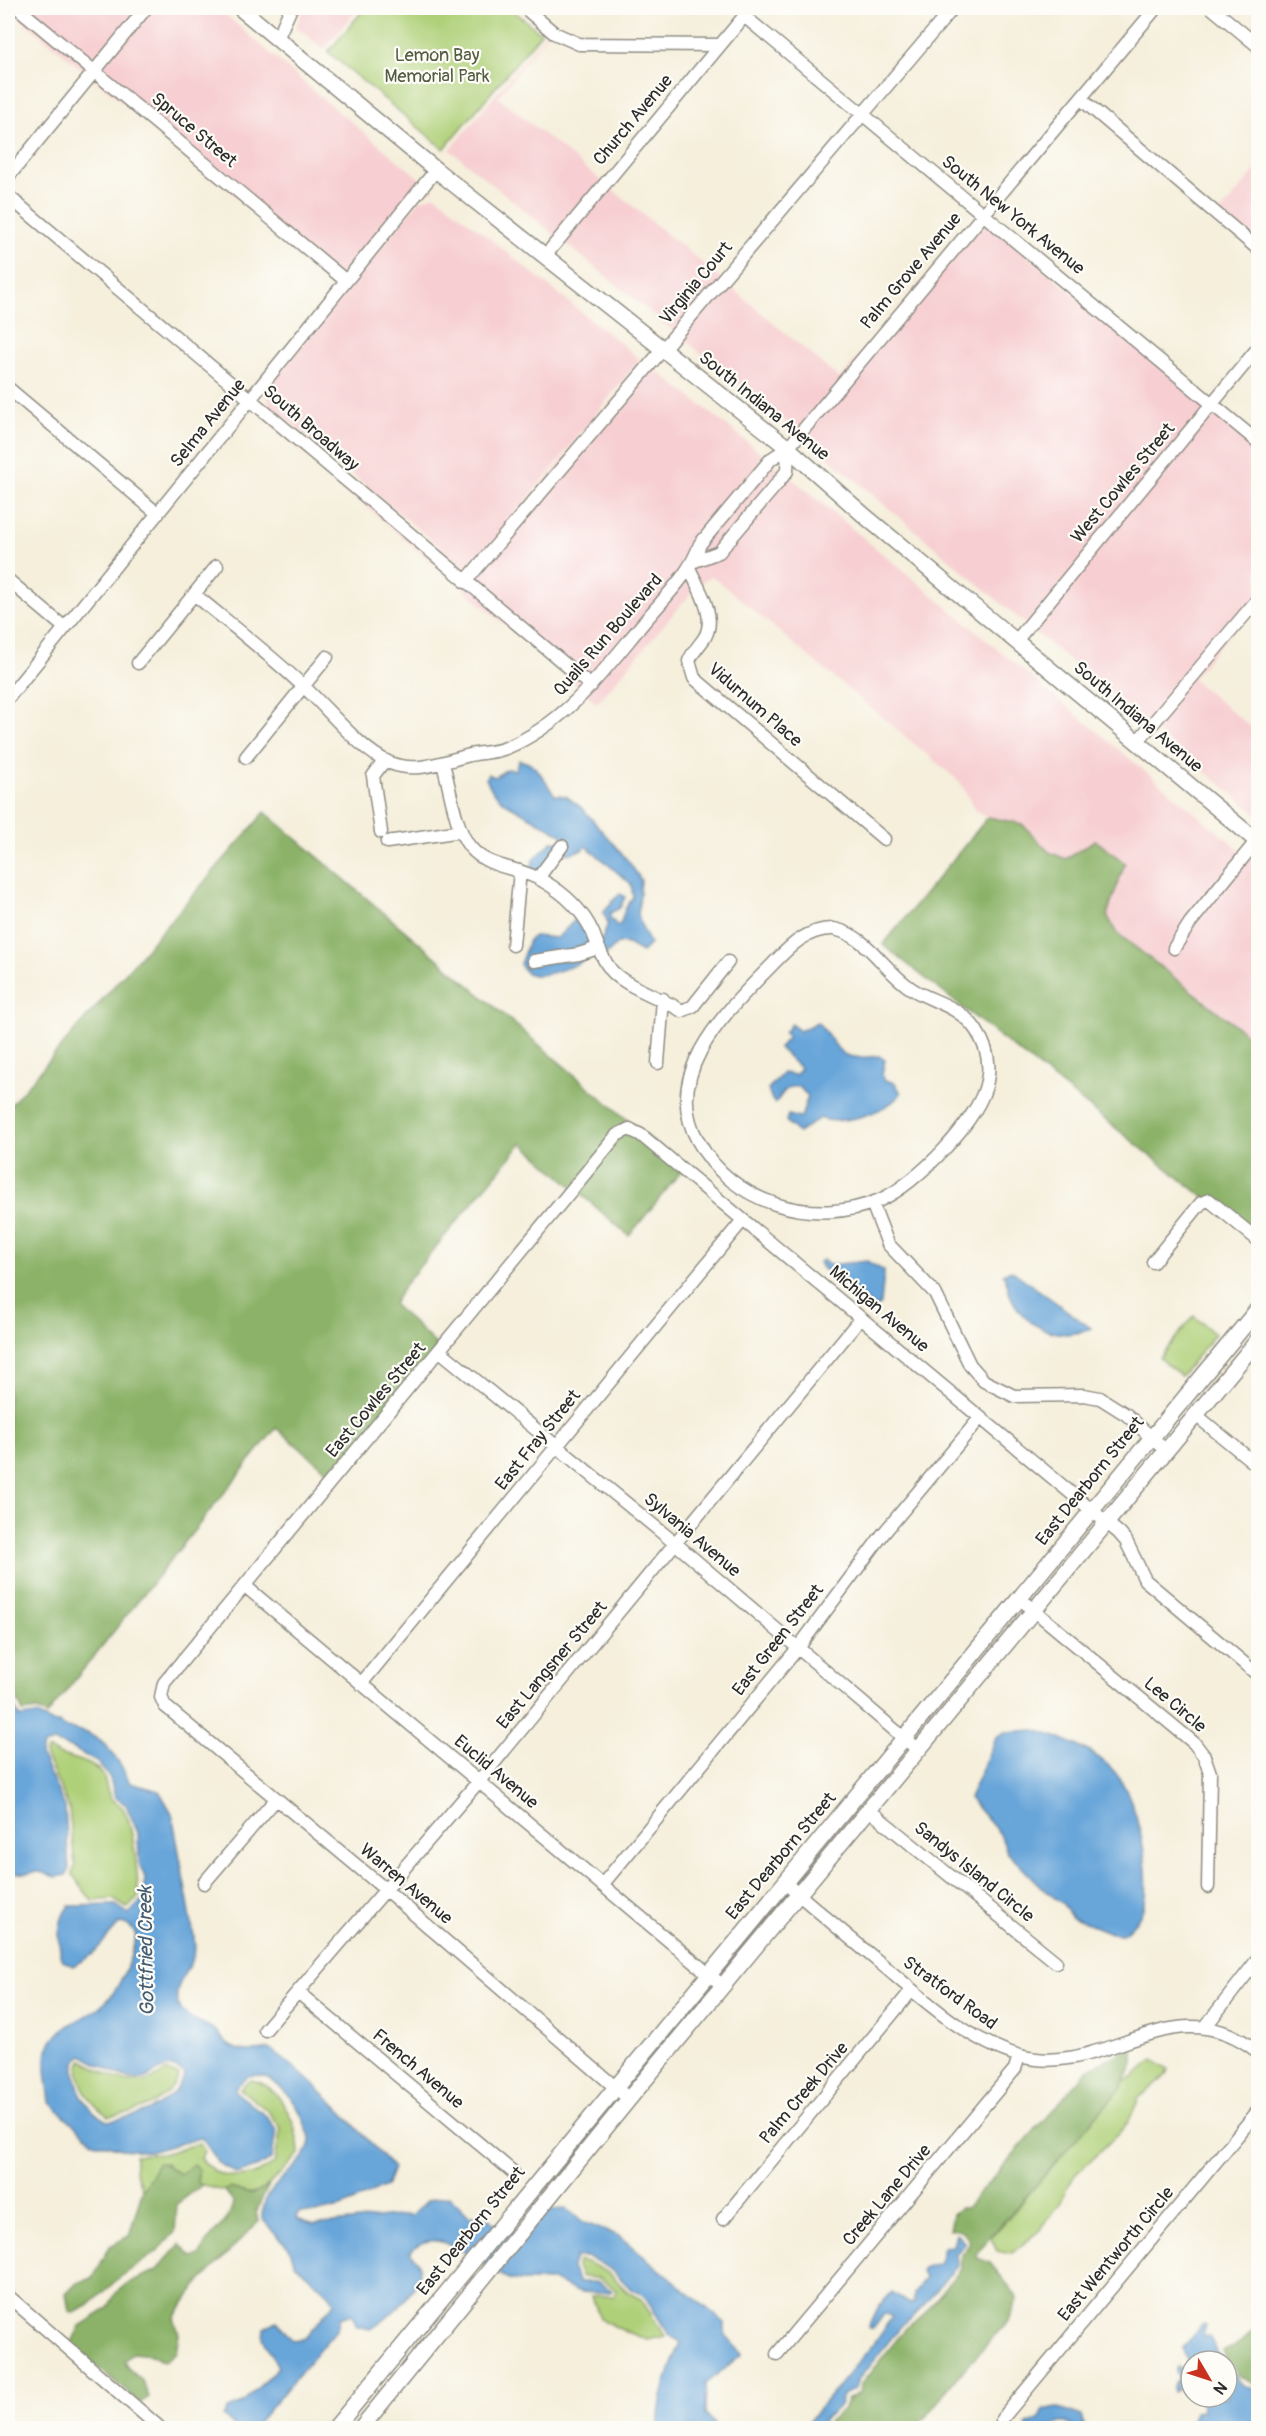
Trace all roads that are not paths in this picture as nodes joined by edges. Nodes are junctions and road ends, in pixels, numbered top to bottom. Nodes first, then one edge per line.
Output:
1 (18, 8) edge
2 (146, 8) edge
3 (240, 8) edge
4 (291, 8) edge
5 (525, 8) edge
6 (953, 8) edge
7 (1156, 8) edge
8 (1212, 8) edge
9 (747, 12) edge
10 (277, 39) junction
11 (720, 45) junction
12 (1258, 46) edge
13 (93, 69) junction
14 (1081, 99) junction
15 (862, 114) junction
16 (436, 170) junction
17 (8, 177) edge
18 (8, 196) edge
19 (983, 213) junction
20 (1258, 249) edge
21 (545, 256) junction
22 (345, 281) junction
23 (663, 348) junction
24 (1258, 348) edge
25 (8, 388) edge
26 (251, 399) junction
27 (1212, 403) junction
28 (1258, 442) edge
29 (788, 448) junction
30 (158, 514) junction
31 (692, 565) junction
32 (217, 566) dead end
33 (8, 580) edge
34 (465, 582) junction
35 (194, 594) junction
36 (1258, 599) edge
37 (64, 628) junction
38 (1016, 641) junction
39 (327, 657) dead end
40 (138, 663) dead end
41 (304, 686) junction
42 (591, 686) junction
43 (8, 698) edge
44 (1137, 742) junction
45 (246, 757) dead end
46 (385, 760) junction
47 (443, 764) junction
48 (461, 831) junction
49 (884, 839) dead end
50 (1258, 841) edge
51 (562, 846) dead end
52 (520, 871) junction
53 (538, 878) junction
54 (513, 945) dead end
55 (598, 948) junction
56 (1174, 948) dead end
57 (534, 962) dead end
58 (728, 962) dead end
59 (663, 999) junction
60 (658, 1063) dead end
61 (625, 1130) joint
62 (872, 1203) junction
63 (743, 1220) junction
64 (1258, 1240) edge
65 (1153, 1262) dead end
66 (1258, 1309) edge
67 (861, 1318) junction
68 (1258, 1340) edge
69 (441, 1351) junction
70 (1196, 1415) junction
71 (980, 1418) junction
72 (1151, 1438) junction
73 (556, 1446) junction
74 (1166, 1451) junction
75 (1258, 1466) edge
76 (1092, 1510) junction
77 (1107, 1522) junction
78 (676, 1544) junction
79 (245, 1586) junction
80 (1019, 1598) junction
81 (1034, 1611) junction
82 (798, 1648) junction
83 (1258, 1675) edge
84 (362, 1684) junction
85 (161, 1696) joint
86 (904, 1737) junction
87 (918, 1750) junction
88 (479, 1781) junction
89 (276, 1799) junction
90 (870, 1810) junction
91 (784, 1882) junction
92 (204, 1883) dead end
93 (602, 1885) junction
94 (1208, 1887) dead end
95 (386, 1890) junction
96 (799, 1895) junction
97 (1258, 1959) edge
98 (1056, 1962) dead end
99 (708, 1973) junction
100 (723, 1986) junction
101 (912, 1990) junction
102 (299, 1993) junction
103 (1206, 2026) junction
104 (265, 2030) dead end
105 (1258, 2052) edge
106 (1019, 2056) junction
107 (615, 2086) junction
108 (629, 2099) junction
109 (1258, 2111) edge
110 (513, 2172) dead end
111 (723, 2218) dead end
112 (8, 2296) edge
113 (777, 2354) dead end
114 (1002, 2419) dead end
115 (160, 2428) edge
116 (334, 2428) edge
117 (361, 2428) edge

1 - 13 street, Spruce Street
2 - 13 street
3 - 10 main road, South Indiana Avenue
4 - 10 street
5 - 11 street
6 - 15 street, Virginia Court
7 - 14 street, Palm Grove Avenue
8 - 12 street
9 - 11 street, Church Avenue
9 - 15 street, South New York Avenue
10 - 16 main road, South Indiana Avenue
11 - 21 street, Church Avenue
13 - 17 street
13 - 22 street, Spruce Street
14 - 19 street, Palm Grove Avenue
14 - 20 street
15 - 19 street, South New York Avenue
15 - 23 street, Virginia Court
16 - 21 main road, South Indiana Avenue
16 - 22 street, Selma Avenue
18 - 26 street, South Broadway
19 - 27 street, South New York Avenue
19 - 29 street, Palm Grove Avenue
21 - 23 main road, South Indiana Avenue
22 - 26 street, Selma Avenue
23 - 29 main road, South Indiana Avenue
23 - 34 street, Virginia Court
24 - 27 street, West Cowles Street
25 - 30 street
26 - 30 street, Selma Avenue
26 - 34 street, South Broadway
27 - 28 street, South New York Avenue
27 - 38 street, West Cowles Street
29 - 31 street, Quails Run Boulevard
29 - 31 street, Quails Run Boulevard
29 - 38 main road, South Indiana Avenue
30 - 37 street, Selma Avenue
31 - 42 street, Quails Run Boulevard
31 - 49 street, Vidurnum Place
32 - 35 street
33 - 37 street
34 - 42 street, South Broadway
35 - 40 street
35 - 41 street, Quails Run Boulevard
36 - 44 street
37 - 43 street, Selma Avenue
38 - 44 main road, South Indiana Avenue
39 - 41 street
41 - 45 street
41 - 46 street, Quails Run Boulevard
42 - 47 street, Quails Run Boulevard
44 - 50 main road, South Indiana Avenue
46 - 47 street, Quails Run Boulevard
46 - 48 street
47 - 48 street
48 - 52 street
50 - 56 street
51 - 53 street
52 - 53 street
52 - 54 street
53 - 55 street
55 - 57 street
55 - 59 street
58 - 59 street
59 - 60 street
61 - 63 street, Michigan Avenue
61 - 69 street, East Cowles Street
62 - 62 street
62 - 72 street
63 - 67 street, Michigan Avenue
63 - 73 street, East Fray Street
64 - 65 street
66 - 72 main road, East Dearborn Street
67 - 71 street, Michigan Avenue
67 - 78 street, East Langsner Street
68 - 70 main road
69 - 73 street, Sylvania Avenue
69 - 79 street, East Cowles Street
70 - 74 main road
70 - 75 street
71 - 76 street, Michigan Avenue
71 - 82 street, East Green Street
72 - 74 street
72 - 76 main road, East Dearborn Street
73 - 78 street, Sylvania Avenue
73 - 84 street, East Fray Street
74 - 77 main road
76 - 77 street, Michigan Avenue
76 - 80 main road, East Dearborn Street
77 - 81 main road
77 - 83 street, Michigan Avenue
78 - 82 street, Sylvania Avenue
78 - 88 street, East Langsner Street
79 - 84 street, Euclid Avenue
79 - 85 street, East Cowles Street
80 - 81 street, Lee Circle
80 - 86 main road, East Dearborn Street
81 - 87 main road
81 - 94 street, Lee Circle
82 - 86 street, Sylvania Avenue
82 - 93 street, East Green Street
84 - 88 street, Euclid Avenue
85 - 89 street, Warren Avenue
86 - 87 street, Sylvania Avenue
86 - 91 main road, East Dearborn Street
87 - 90 main road
88 - 93 street, Euclid Avenue
88 - 95 street, East Langsner Street
89 - 92 street
89 - 95 street, Warren Avenue
90 - 96 main road
90 - 98 street, Sandys Island Circle
91 - 96 street, Stratford Road
91 - 99 main road, East Dearborn Street
93 - 99 street, Euclid Avenue
95 - 102 street, East Langsner Street
95 - 107 street, Warren Avenue
96 - 100 main road
96 - 101 street, Stratford Road
97 - 103 street
99 - 100 street, Euclid Avenue
99 - 107 main road, East Dearborn Street
100 - 108 main road
101 - 106 street, Stratford Road
101 - 111 street, Palm Creek Drive
102 - 104 street, East Langsner Street
102 - 110 street, French Avenue
103 - 105 street, Stratford Road
103 - 106 street, Stratford Road
106 - 113 street, Creek Lane Drive
107 - 108 street, Warren Avenue
107 - 116 main road, East Dearborn Street
108 - 117 main road
109 - 114 street, East Wentworth Circle
112 - 115 street

